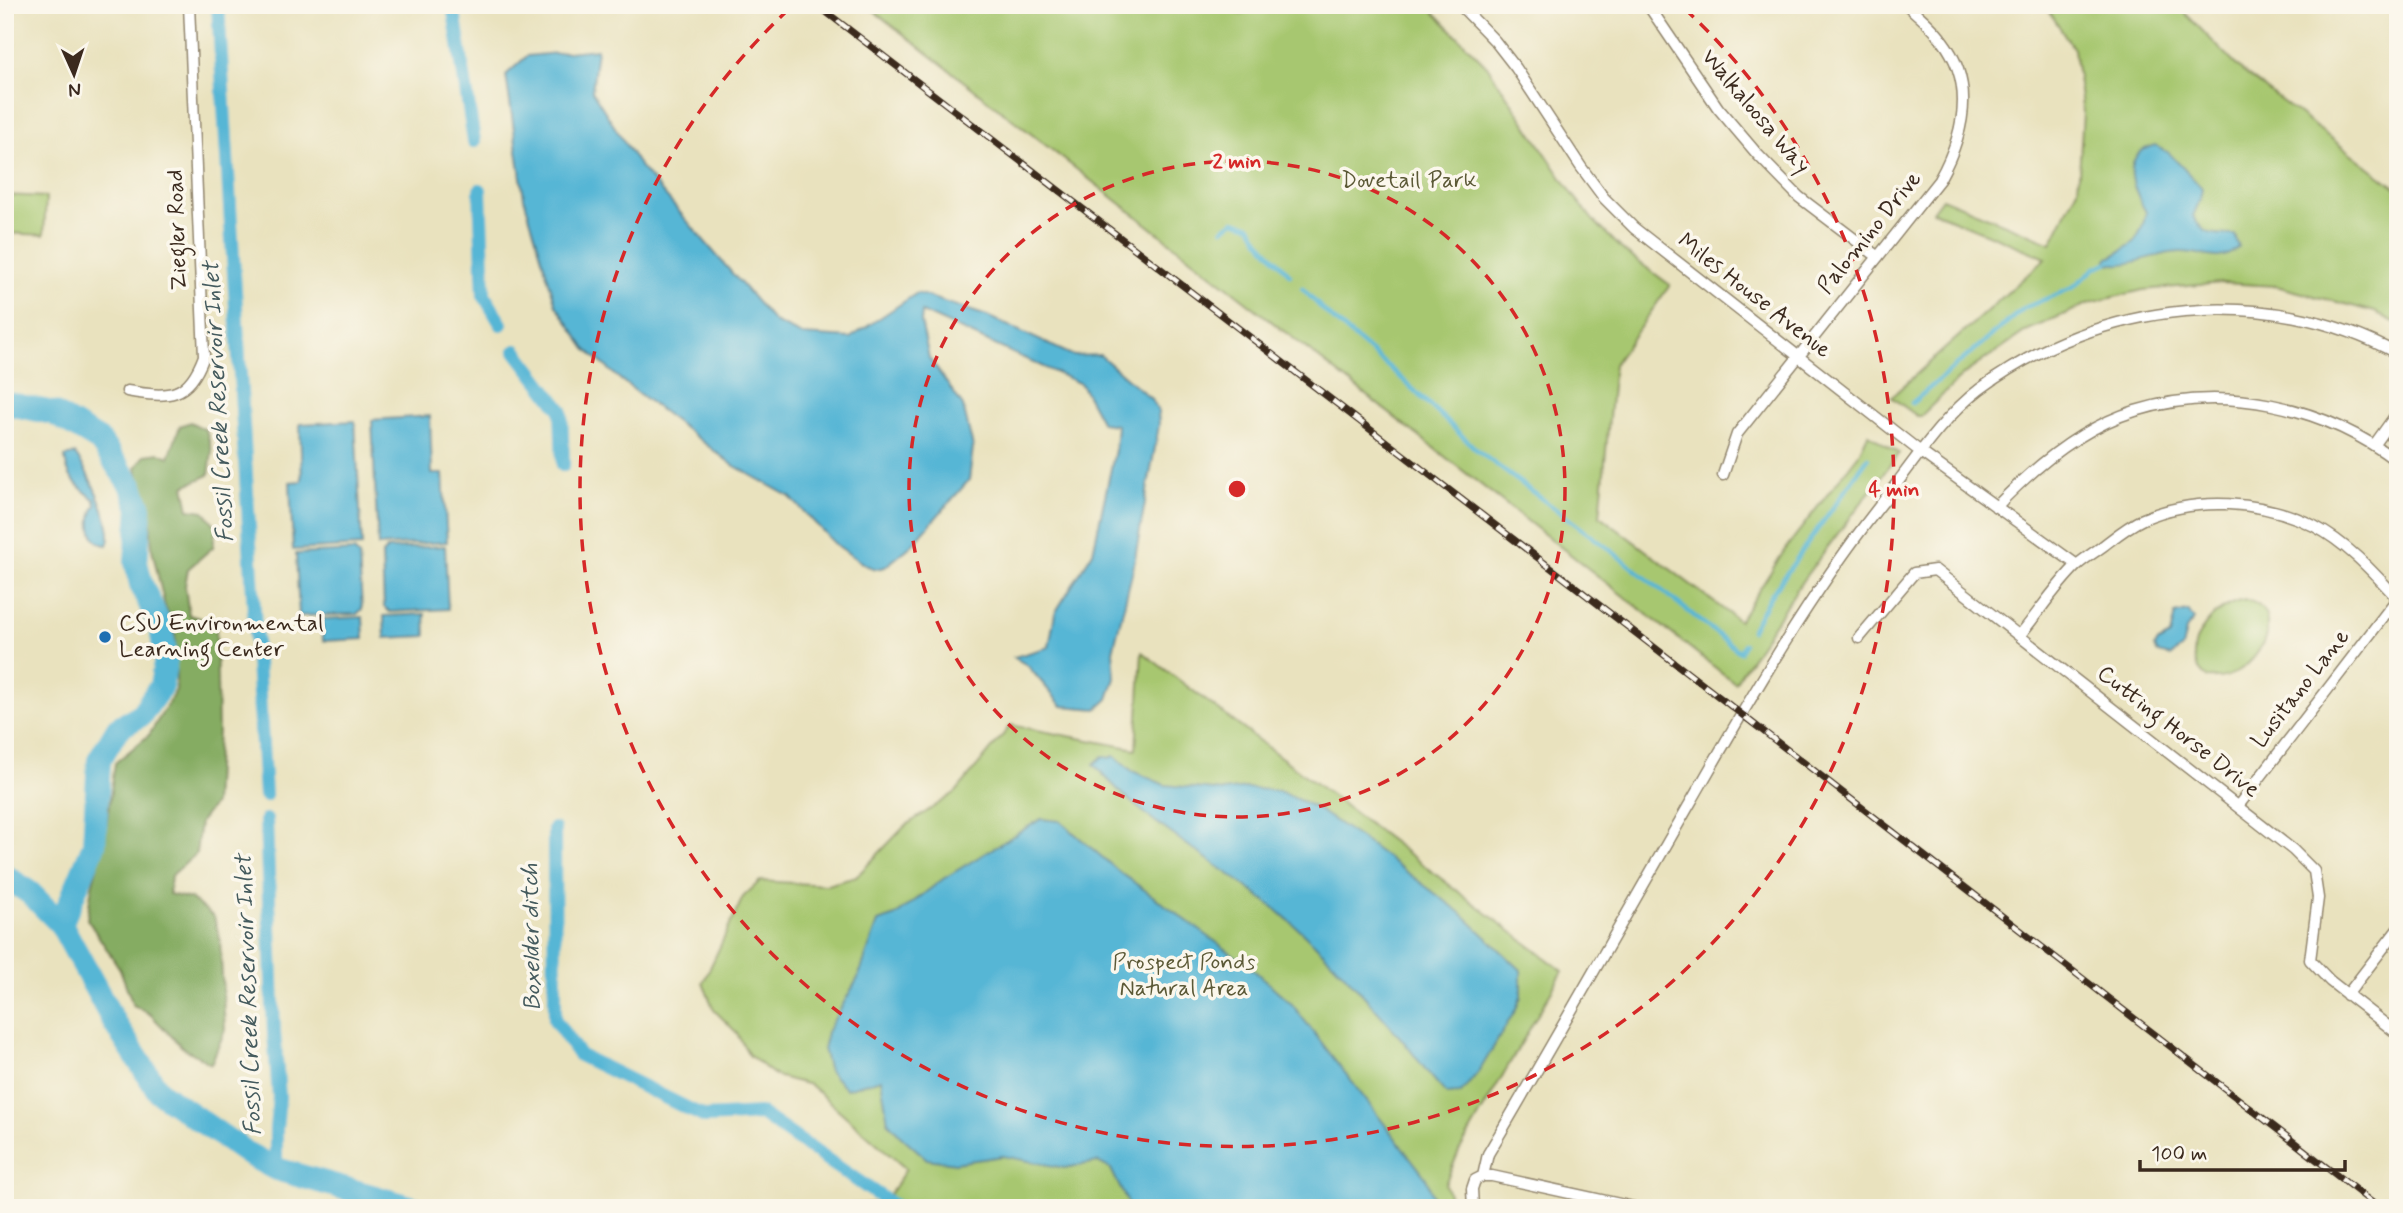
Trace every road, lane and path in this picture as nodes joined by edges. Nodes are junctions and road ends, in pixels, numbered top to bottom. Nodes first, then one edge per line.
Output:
1 (189, 5) edge
2 (1460, 5) edge
3 (1648, 5) edge
4 (1907, 5) edge
5 (1878, 257) junction
6 (2398, 354) edge
7 (1797, 357) junction
8 (127, 391) dead end
9 (2398, 412) edge
10 (2375, 444) junction
11 (1922, 453) junction
12 (2398, 461) edge
13 (1723, 475) dead end
14 (1996, 507) junction
15 (2077, 565) junction
16 (2398, 599) edge
17 (2020, 635) junction
18 (1858, 638) dead end
19 (2238, 806) junction
20 (2398, 929) edge
21 (2347, 995) junction
22 (2398, 1034) edge
23 (1483, 1176) junction
24 (1473, 1208) edge
25 (1638, 1208) edge

1 - 8 street, Ziegler Road
2 - 7 street, Miles House Avenue
3 - 5 street, Walkaloosa Way
4 - 5 street, Palomino Drive
5 - 7 street, Palomino Drive
6 - 11 street
7 - 11 street, Miles House Avenue
7 - 13 street, Palomino Drive
9 - 10 street
10 - 12 street
10 - 14 street
11 - 14 street, Miles House Avenue
11 - 23 street
14 - 15 street, Miles House Avenue
15 - 16 street
15 - 17 street
16 - 19 street, Lusitano Lane
17 - 18 street, Cutting Horse Drive
17 - 19 street, Cutting Horse Drive
19 - 21 street, Cutting Horse Drive
20 - 21 street
21 - 22 street, Cutting Horse Drive
23 - 24 street
23 - 25 street

